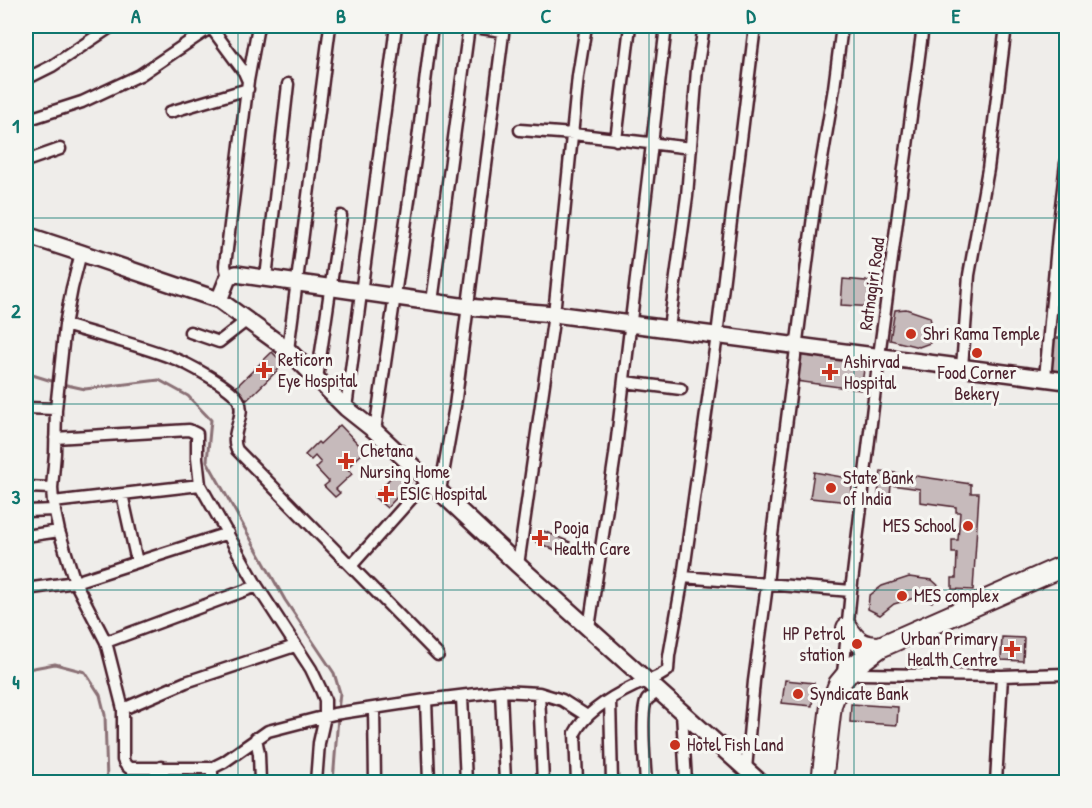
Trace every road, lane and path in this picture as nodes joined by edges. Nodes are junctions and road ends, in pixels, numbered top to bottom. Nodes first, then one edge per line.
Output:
1 (112, 26) edge
2 (258, 26) edge
3 (330, 26) edge
4 (396, 26) edge
5 (432, 26) edge
6 (467, 26) edge
7 (586, 26) edge
8 (630, 26) edge
9 (666, 26) edge
10 (704, 26) edge
11 (755, 26) edge
12 (842, 26) edge
13 (923, 26) edge
14 (1006, 26) edge
15 (215, 27) edge
16 (504, 28) edge
17 (26, 79) edge
18 (288, 84) dead end
19 (248, 85) junction
20 (170, 112) dead end
21 (26, 120) edge
22 (520, 130) dead end
23 (573, 134) junction
24 (616, 140) junction
25 (651, 144) junction
26 (691, 148) junction
27 (60, 149) dead end
28 (26, 161) edge
29 (1066, 163) edge
30 (341, 216) dead end
31 (26, 236) edge
32 (81, 253) junction
33 (228, 278) junction
34 (266, 278) junction
35 (296, 282) junction
36 (331, 288) junction
37 (362, 292) junction
38 (394, 296) junction
39 (219, 300) junction
40 (432, 302) junction
41 (467, 307) junction
42 (555, 314) junction
43 (246, 321) junction
44 (632, 324) junction
45 (65, 325) junction
46 (669, 328) junction
47 (190, 332) dead end
48 (717, 335) junction
49 (796, 345) junction
50 (288, 350) junction
51 (879, 356) junction
52 (962, 367) junction
53 (1045, 378) junction
54 (317, 379) junction
55 (1066, 381) edge
56 (625, 382) junction
57 (681, 389) dead end
58 (26, 408) edge
59 (346, 408) junction
60 (56, 409) junction
61 (375, 431) junction
62 (55, 438) junction
63 (427, 481) junction
64 (200, 484) junction
65 (26, 487) edge
66 (52, 488) junction
67 (440, 491) junction
68 (122, 494) junction
69 (54, 506) junction
70 (26, 510) edge
71 (59, 531) junction
72 (228, 533) junction
73 (26, 536) edge
74 (137, 562) junction
75 (352, 565) junction
76 (518, 565) junction
77 (1066, 565) edge
78 (683, 577) junction
79 (1066, 579) edge
80 (75, 582) junction
81 (767, 585) junction
82 (257, 586) junction
83 (26, 589) edge
84 (851, 591) junction
85 (589, 628) junction
86 (847, 628) junction
87 (106, 642) junction
88 (295, 646) junction
89 (880, 647) junction
90 (438, 655) dead end
91 (1066, 674) edge
92 (1002, 676) junction
93 (850, 680) junction
94 (654, 686) junction
95 (501, 691) junction
96 (538, 693) junction
97 (462, 697) junction
98 (426, 700) junction
99 (610, 700) junction
100 (374, 708) junction
101 (123, 710) junction
102 (682, 713) junction
103 (335, 714) junction
104 (587, 716) junction
105 (256, 738) junction
106 (162, 767) junction
107 (212, 768) junction
108 (746, 769) junction
109 (161, 783) edge
110 (212, 783) edge
111 (260, 783) edge
112 (316, 783) edge
113 (375, 783) edge
114 (429, 783) edge
115 (466, 783) edge
116 (505, 783) edge
117 (543, 783) edge
118 (577, 783) edge
119 (612, 783) edge
120 (646, 783) edge
121 (686, 783) edge
122 (760, 783) edge
123 (822, 783) edge
124 (833, 783) edge
125 (996, 783) edge

1 - 17 street
2 - 19 street
3 - 35 street
4 - 37 street
5 - 38 street
6 - 16 street
6 - 40 street
7 - 23 street
8 - 24 street
9 - 25 street
10 - 26 street
11 - 48 street
12 - 49 street
13 - 51 street, Ratnagiri Road
14 - 52 street
15 - 19 street
15 - 21 street
16 - 41 street
18 - 34 street
19 - 20 street
19 - 33 street
22 - 23 street
23 - 24 street
23 - 42 street
24 - 25 street
25 - 26 street
25 - 44 street
26 - 46 street
27 - 28 street
29 - 53 street
30 - 36 street
31 - 32 street
32 - 39 street
32 - 45 street
33 - 34 street
33 - 39 street
34 - 35 street
35 - 36 street
35 - 50 street
36 - 37 street
36 - 54 street
37 - 38 street
37 - 59 street
38 - 40 street
38 - 61 street
39 - 43 street
40 - 41 street
41 - 42 street
41 - 67 street
42 - 44 street
42 - 76 street
43 - 47 street
43 - 50 street
44 - 46 street
44 - 56 street
45 - 60 street
45 - 75 street
46 - 48 street
48 - 49 street
48 - 78 street
49 - 51 street
49 - 81 street
50 - 54 street
51 - 52 street
51 - 84 street, Ratnagiri Road
52 - 53 street
53 - 55 street
54 - 59 street
56 - 57 street
56 - 85 street
58 - 60 street
59 - 61 street
60 - 62 street
61 - 63 street
62 - 64 street
62 - 66 street
63 - 67 street
63 - 75 street
64 - 68 street
64 - 72 street
65 - 66 street
66 - 69 street
67 - 76 street
68 - 69 street
68 - 74 street
69 - 70 street
69 - 71 street
71 - 73 street
71 - 80 street
72 - 74 street
72 - 82 street
74 - 80 street
75 - 90 street
76 - 85 street
77 - 89 highway
78 - 81 street
78 - 94 street
79 - 93 highway
80 - 83 street
80 - 87 street
81 - 84 street
81 - 108 street
82 - 87 street
82 - 88 street
84 - 86 street, Ratnagiri Road
85 - 94 street
86 - 89 highway
86 - 93 street, Ratnagiri Road
87 - 101 street
88 - 101 street
88 - 103 street
89 - 93 highway
91 - 92 street
92 - 93 street
92 - 125 street
93 - 123 highway
93 - 124 highway
94 - 99 street
94 - 102 street
94 - 120 street
95 - 96 street
95 - 97 street
95 - 116 street
96 - 104 street
96 - 117 street
97 - 98 street
97 - 115 street
98 - 100 street
98 - 114 street
99 - 104 street
99 - 119 street
100 - 103 street
100 - 113 street
101 - 106 street
102 - 108 street
102 - 121 street
103 - 105 street
103 - 112 street
104 - 118 street
105 - 107 street
105 - 111 street
106 - 107 street
106 - 109 street
107 - 110 street
108 - 122 street

